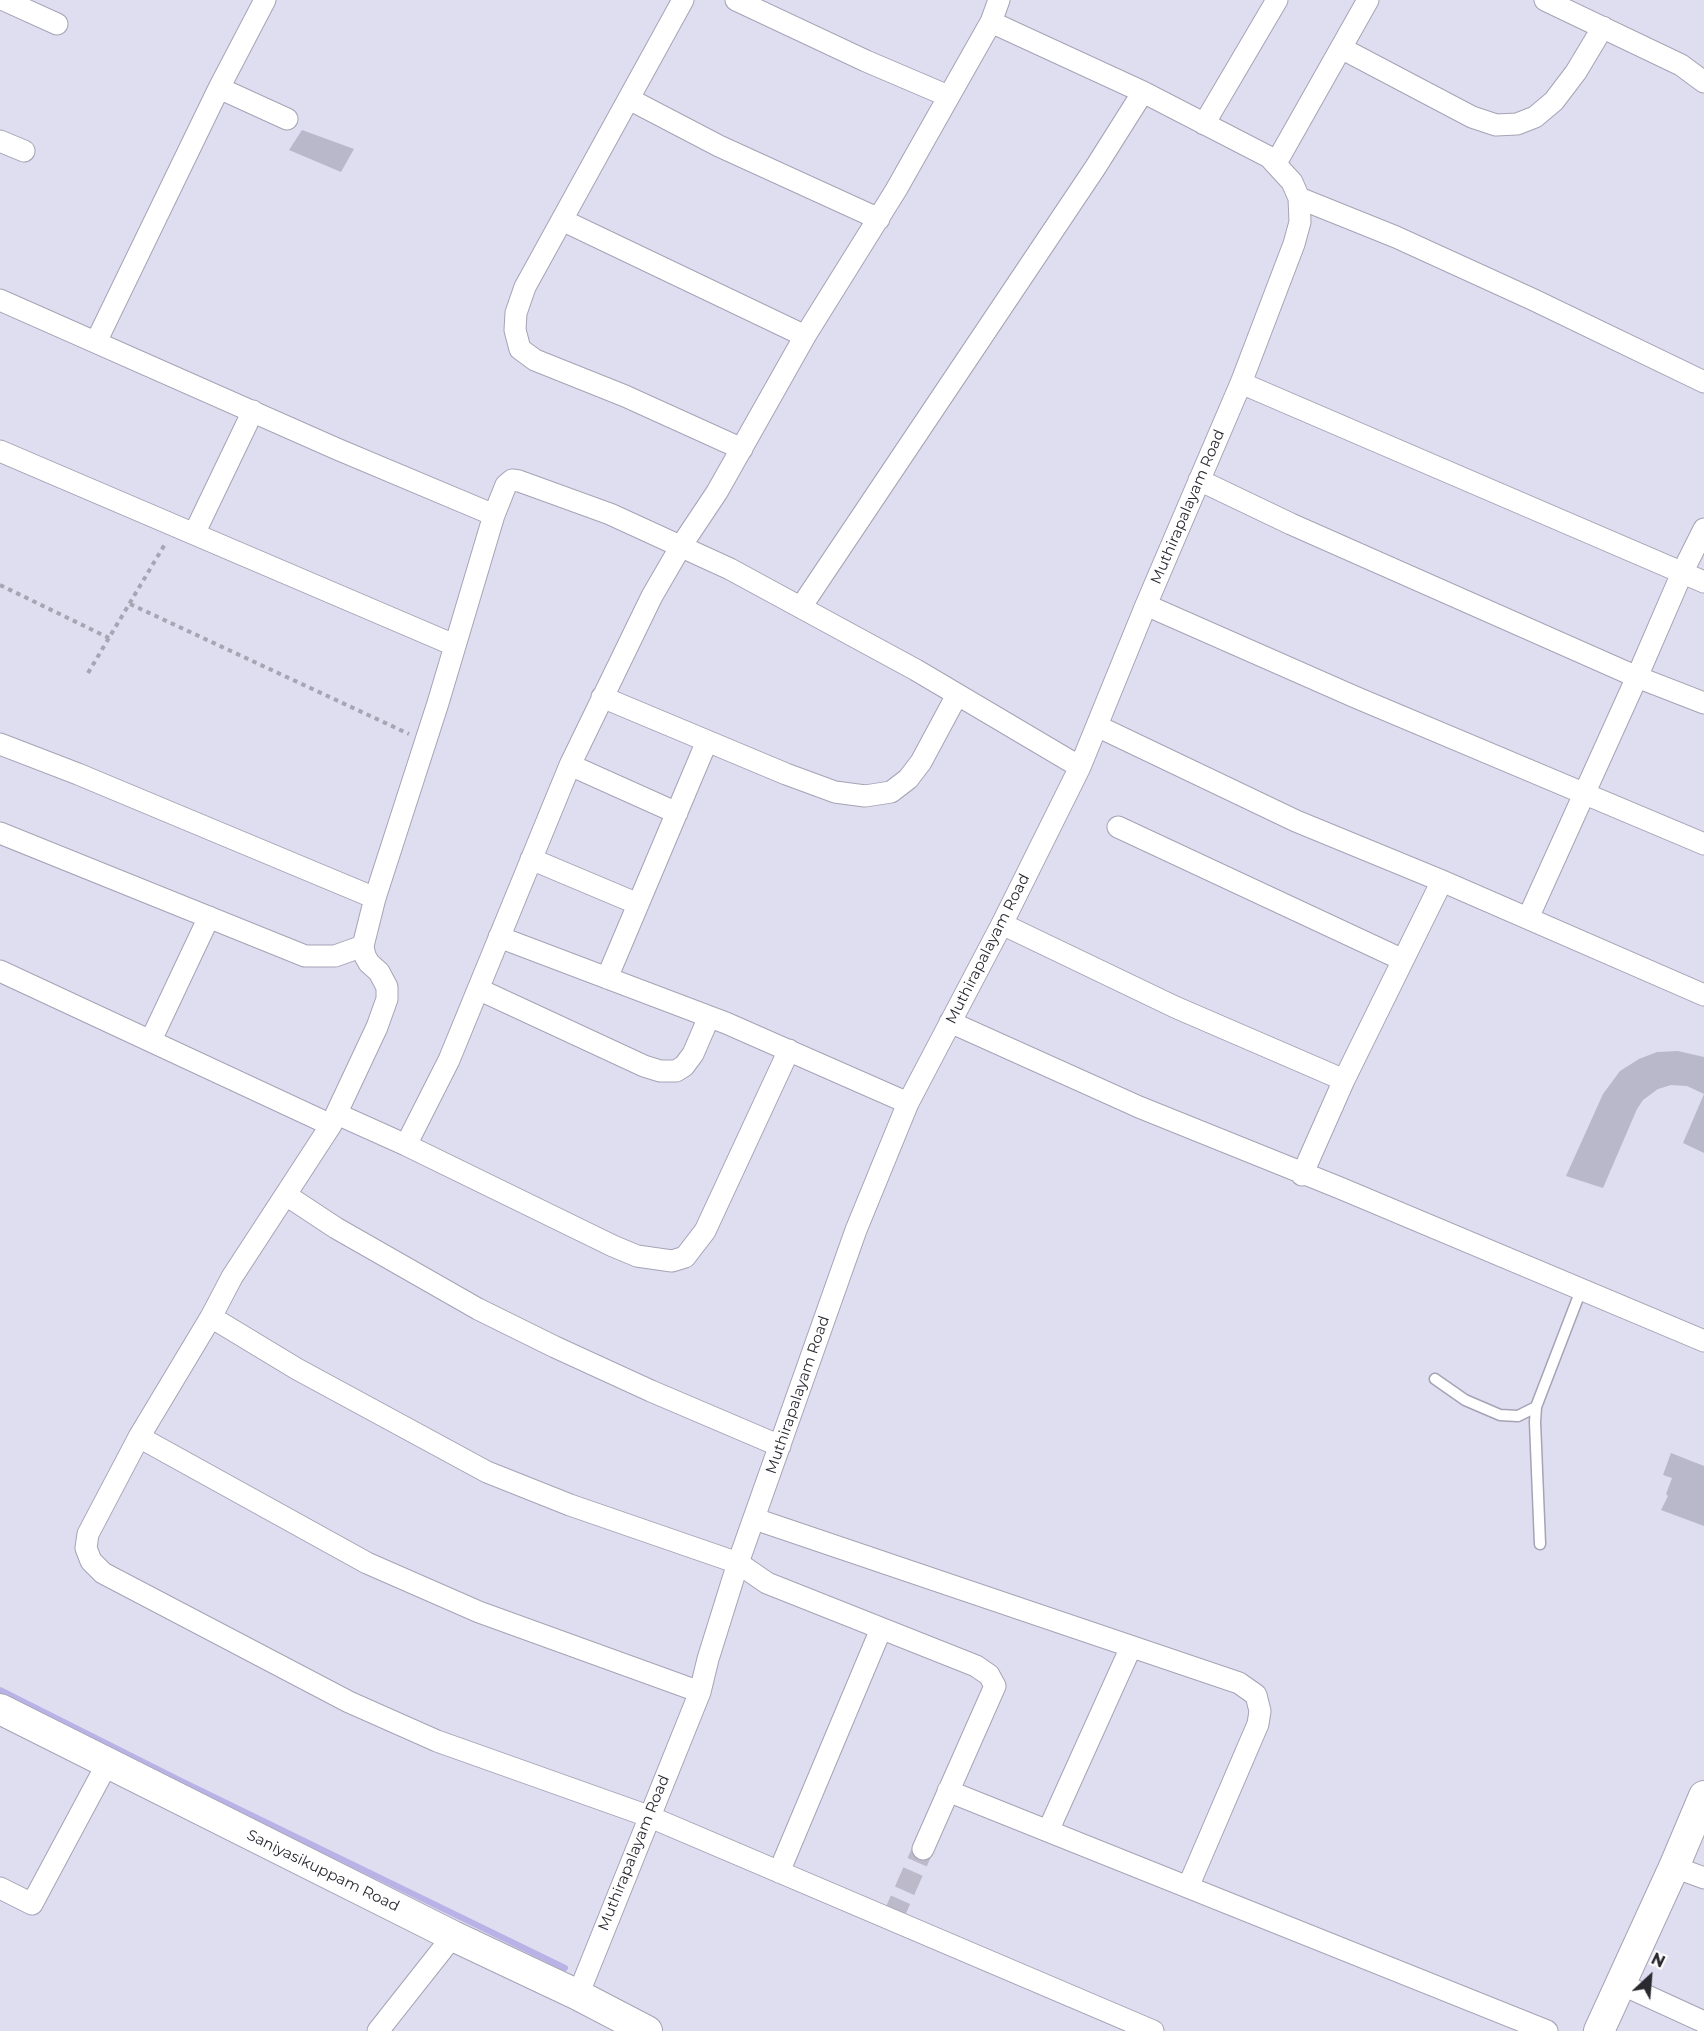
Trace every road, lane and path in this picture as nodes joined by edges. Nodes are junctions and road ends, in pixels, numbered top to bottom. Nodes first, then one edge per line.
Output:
1 (4, 0) edge
2 (265, 0) edge
3 (683, 0) edge
4 (736, 0) edge
5 (999, 0) edge
6 (1368, 0) edge
7 (1545, 0) edge
8 (1268, 3) edge
9 (991, 22) junction
10 (57, 24) dead end
11 (1603, 27) junction
12 (1341, 48) junction
13 (1704, 82) edge
14 (219, 88) junction
15 (1143, 92) junction
16 (948, 96) junction
17 (629, 99) junction
18 (287, 119) dead end
19 (1204, 124) junction
20 (0, 141) edge
21 (24, 151) dead end
22 (1276, 163) junction
23 (1299, 198) junction
24 (879, 219) junction
25 (562, 220) junction
26 (0, 300) edge
27 (805, 336) junction
28 (96, 342) junction
29 (1241, 382) junction
30 (1704, 382) edge
31 (253, 411) junction
32 (742, 449) junction
33 (0, 451) edge
34 (1199, 480) junction
35 (494, 515) junction
36 (1704, 529) edge
37 (194, 534) junction
38 (167, 541) dead end
39 (681, 546) junction
40 (1682, 573) junction
41 (1704, 582) edge
42 (0, 585) edge
43 (130, 604) junction
44 (1146, 605) junction
45 (801, 607) junction
46 (109, 638) junction
47 (454, 645) junction
48 (88, 674) dead end
49 (1637, 677) junction
50 (957, 695) junction
51 (602, 697) junction
52 (1704, 704) edge
53 (1097, 726) junction
54 (416, 737) dead end
55 (707, 741) junction
56 (1, 746) edge
57 (570, 765) junction
58 (1080, 767) junction
59 (1584, 794) junction
60 (676, 813) junction
61 (1118, 827) dead end
62 (0, 832) edge
63 (1704, 844) edge
64 (531, 859) junction
65 (1442, 881) junction
66 (375, 898) junction
67 (638, 904) junction
68 (209, 917) junction
69 (1528, 918) junction
70 (1002, 924) junction
71 (499, 937) junction
72 (363, 946) junction
73 (1403, 960) junction
74 (0, 971) edge
75 (607, 978) junction
76 (478, 990) junction
77 (1704, 995) edge
78 (709, 1017) junction
79 (950, 1022) junction
80 (152, 1040) junction
81 (789, 1050) junction
82 (1344, 1080) junction
83 (908, 1103) junction
84 (334, 1120) junction
85 (406, 1145) junction
86 (1302, 1174) junction
87 (286, 1195) junction
88 (1581, 1290) junction
89 (211, 1317) junction
90 (1704, 1341) edge
91 (1435, 1379) dead end
92 (1536, 1407) junction
93 (139, 1437) junction
94 (780, 1446) junction
95 (754, 1519) junction
96 (1540, 1544) dead end
97 (738, 1563) junction
98 (881, 1629) junction
99 (1131, 1647) junction
100 (700, 1692) junction
101 (0, 1709) edge
102 (107, 1764) junction
103 (948, 1791) junction
104 (1704, 1796) edge
105 (648, 1816) junction
106 (1048, 1831) junction
107 (922, 1849) tunnel mouth
108 (1674, 1867) junction
109 (779, 1872) junction
110 (1704, 1878) edge
111 (1188, 1887) junction
112 (0, 1888) edge
113 (453, 1936) junction
114 (1622, 1984) junction
115 (578, 1995) junction
116 (1704, 2022) edge
117 (378, 2031) edge
118 (647, 2031) edge
119 (1154, 2031) edge
120 (1547, 2031) edge
121 (1599, 2031) edge

1 - 10 street
2 - 14 street
3 - 17 street
4 - 16 street
5 - 9 street
6 - 12 street
7 - 11 street
8 - 19 street
9 - 15 street
9 - 16 street
11 - 12 street
11 - 13 street
12 - 22 street
14 - 18 street
14 - 28 street
15 - 19 street
15 - 45 street
16 - 24 street
17 - 24 street
17 - 25 street
19 - 22 street
20 - 21 street
22 - 23 street
23 - 29 street, Muthirapalayam Road
23 - 30 street
24 - 27 street
25 - 27 street
25 - 32 street
26 - 28 street
27 - 32 street
28 - 31 street
29 - 34 street, Muthirapalayam Road
29 - 40 street
31 - 35 street
31 - 37 street
32 - 39 street
33 - 37 street
34 - 44 street, Muthirapalayam Road
34 - 49 street
35 - 39 street
35 - 47 street
36 - 40 street
37 - 47 street
38 - 43 path
39 - 45 street
39 - 51 street
40 - 41 street
40 - 49 street
42 - 46 path
43 - 46 path
43 - 54 path
44 - 53 street, Muthirapalayam Road
44 - 59 street
45 - 50 street
46 - 48 path
47 - 66 street
49 - 52 street
49 - 59 street
50 - 55 street
50 - 58 street
51 - 55 street
51 - 57 street
53 - 58 street, Muthirapalayam Road
53 - 65 street
55 - 60 street
56 - 66 street
57 - 60 street
57 - 64 street
58 - 70 street, Muthirapalayam Road
59 - 63 street
59 - 69 street
60 - 67 street
61 - 73 street
62 - 68 street
64 - 67 street
64 - 71 street
65 - 69 street
65 - 73 street
66 - 72 street
67 - 75 street
68 - 72 street
68 - 80 street
69 - 77 street
70 - 79 street, Muthirapalayam Road
70 - 82 street
71 - 75 street
71 - 76 street
72 - 84 street
73 - 82 street
74 - 80 street
75 - 78 street
76 - 78 street
76 - 85 street
78 - 81 street
79 - 83 street, Muthirapalayam Road
79 - 86 street
80 - 84 street
81 - 83 street
81 - 85 street
82 - 86 street
83 - 94 street, Muthirapalayam Road
84 - 85 street
84 - 87 street
86 - 88 street
87 - 89 street
87 - 94 street
88 - 90 street
88 - 92 lane
89 - 93 street
89 - 97 street
91 - 92 lane
92 - 96 lane
93 - 100 street
93 - 105 street
94 - 95 street, Muthirapalayam Road
95 - 97 street, Muthirapalayam Road
95 - 99 street
97 - 98 street
97 - 100 street, Muthirapalayam Road
98 - 103 street
98 - 109 street
99 - 106 street
99 - 111 street
100 - 105 street, Muthirapalayam Road
101 - 102 street, Saniyasikuppam Road
102 - 112 street
102 - 113 street, Saniyasikuppam Road
103 - 106 street
103 - 107 street
104 - 108 street
105 - 109 street
105 - 115 street, Muthirapalayam Road
106 - 111 street
108 - 110 street
108 - 114 street
109 - 119 street
111 - 120 street
113 - 115 street, Saniyasikuppam Road
113 - 117 street
114 - 116 street
114 - 121 street
115 - 118 street, Saniyasikuppam Road

